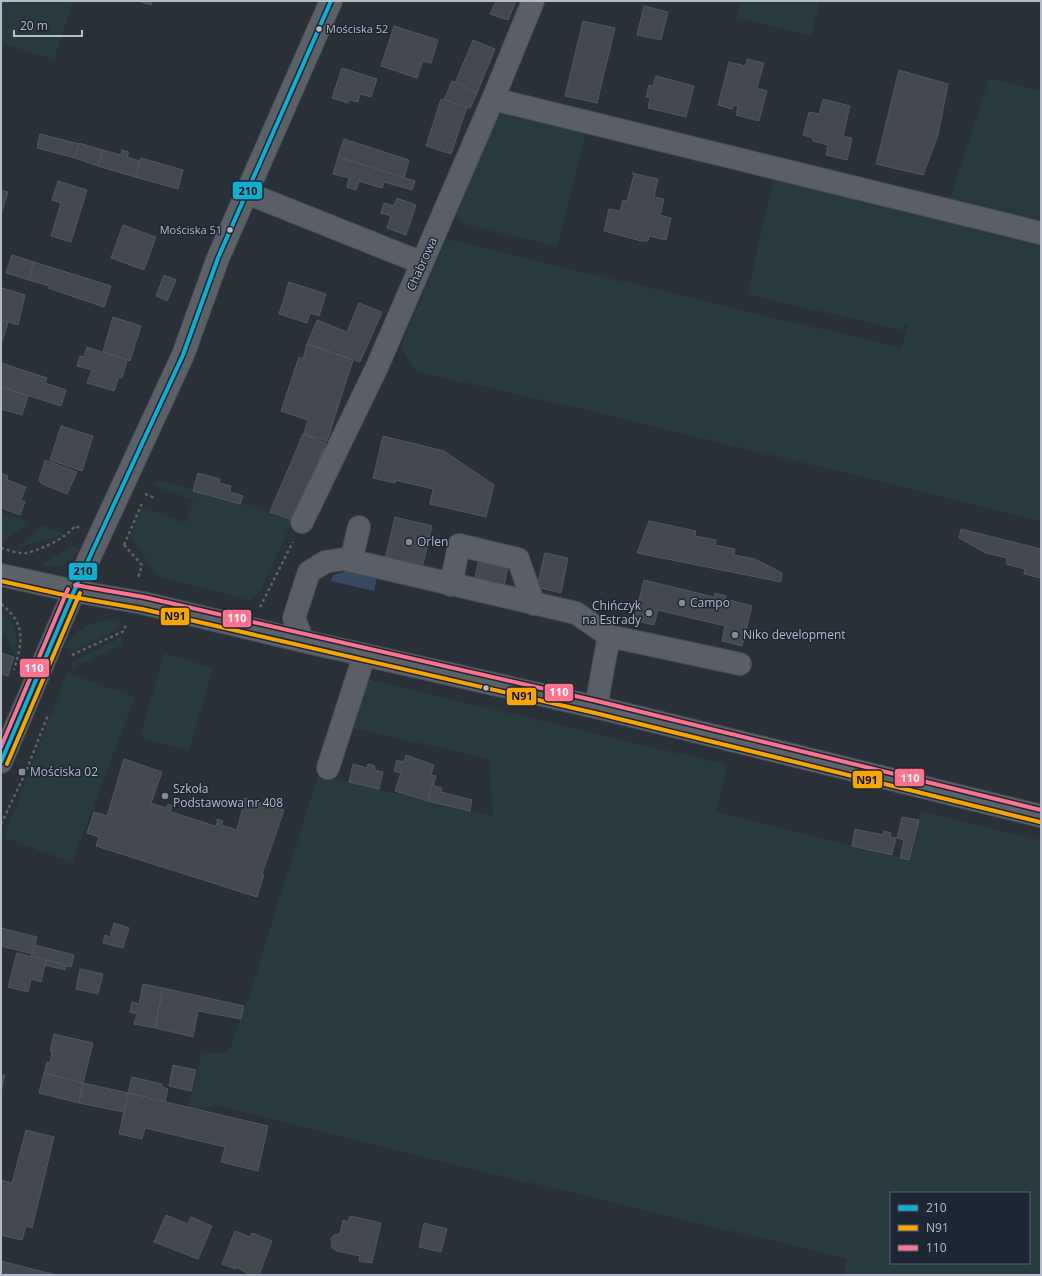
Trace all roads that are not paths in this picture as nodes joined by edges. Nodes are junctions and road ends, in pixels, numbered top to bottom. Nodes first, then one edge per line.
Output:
1 (331, 1) edge
2 (533, 1) edge
3 (493, 99) junction
4 (247, 193) junction
5 (1041, 233) edge
6 (422, 263) junction
7 (302, 522) road end
8 (359, 527) dead end
9 (351, 561) junction
10 (1, 575) edge
11 (451, 585) junction
12 (74, 591) junction
13 (534, 604) junction
14 (609, 636) junction
15 (303, 642) junction
16 (364, 656) junction
17 (740, 664) dead end
18 (596, 708) junction
19 (1, 762) edge
20 (328, 768) dead end
21 (1041, 816) edge

1 - 4 main road
2 - 3 street, Chabrowa
3 - 5 street
3 - 6 street, Chabrowa
4 - 6 street
4 - 12 main road
6 - 7 street, Chabrowa
8 - 9 street
9 - 11 street
9 - 15 street
10 - 12 main road
11 - 13 street
11 - 13 street
12 - 15 main road
12 - 19 main road
13 - 14 street
14 - 17 street
14 - 18 street
15 - 16 main road
16 - 18 main road
16 - 20 street
18 - 21 main road

